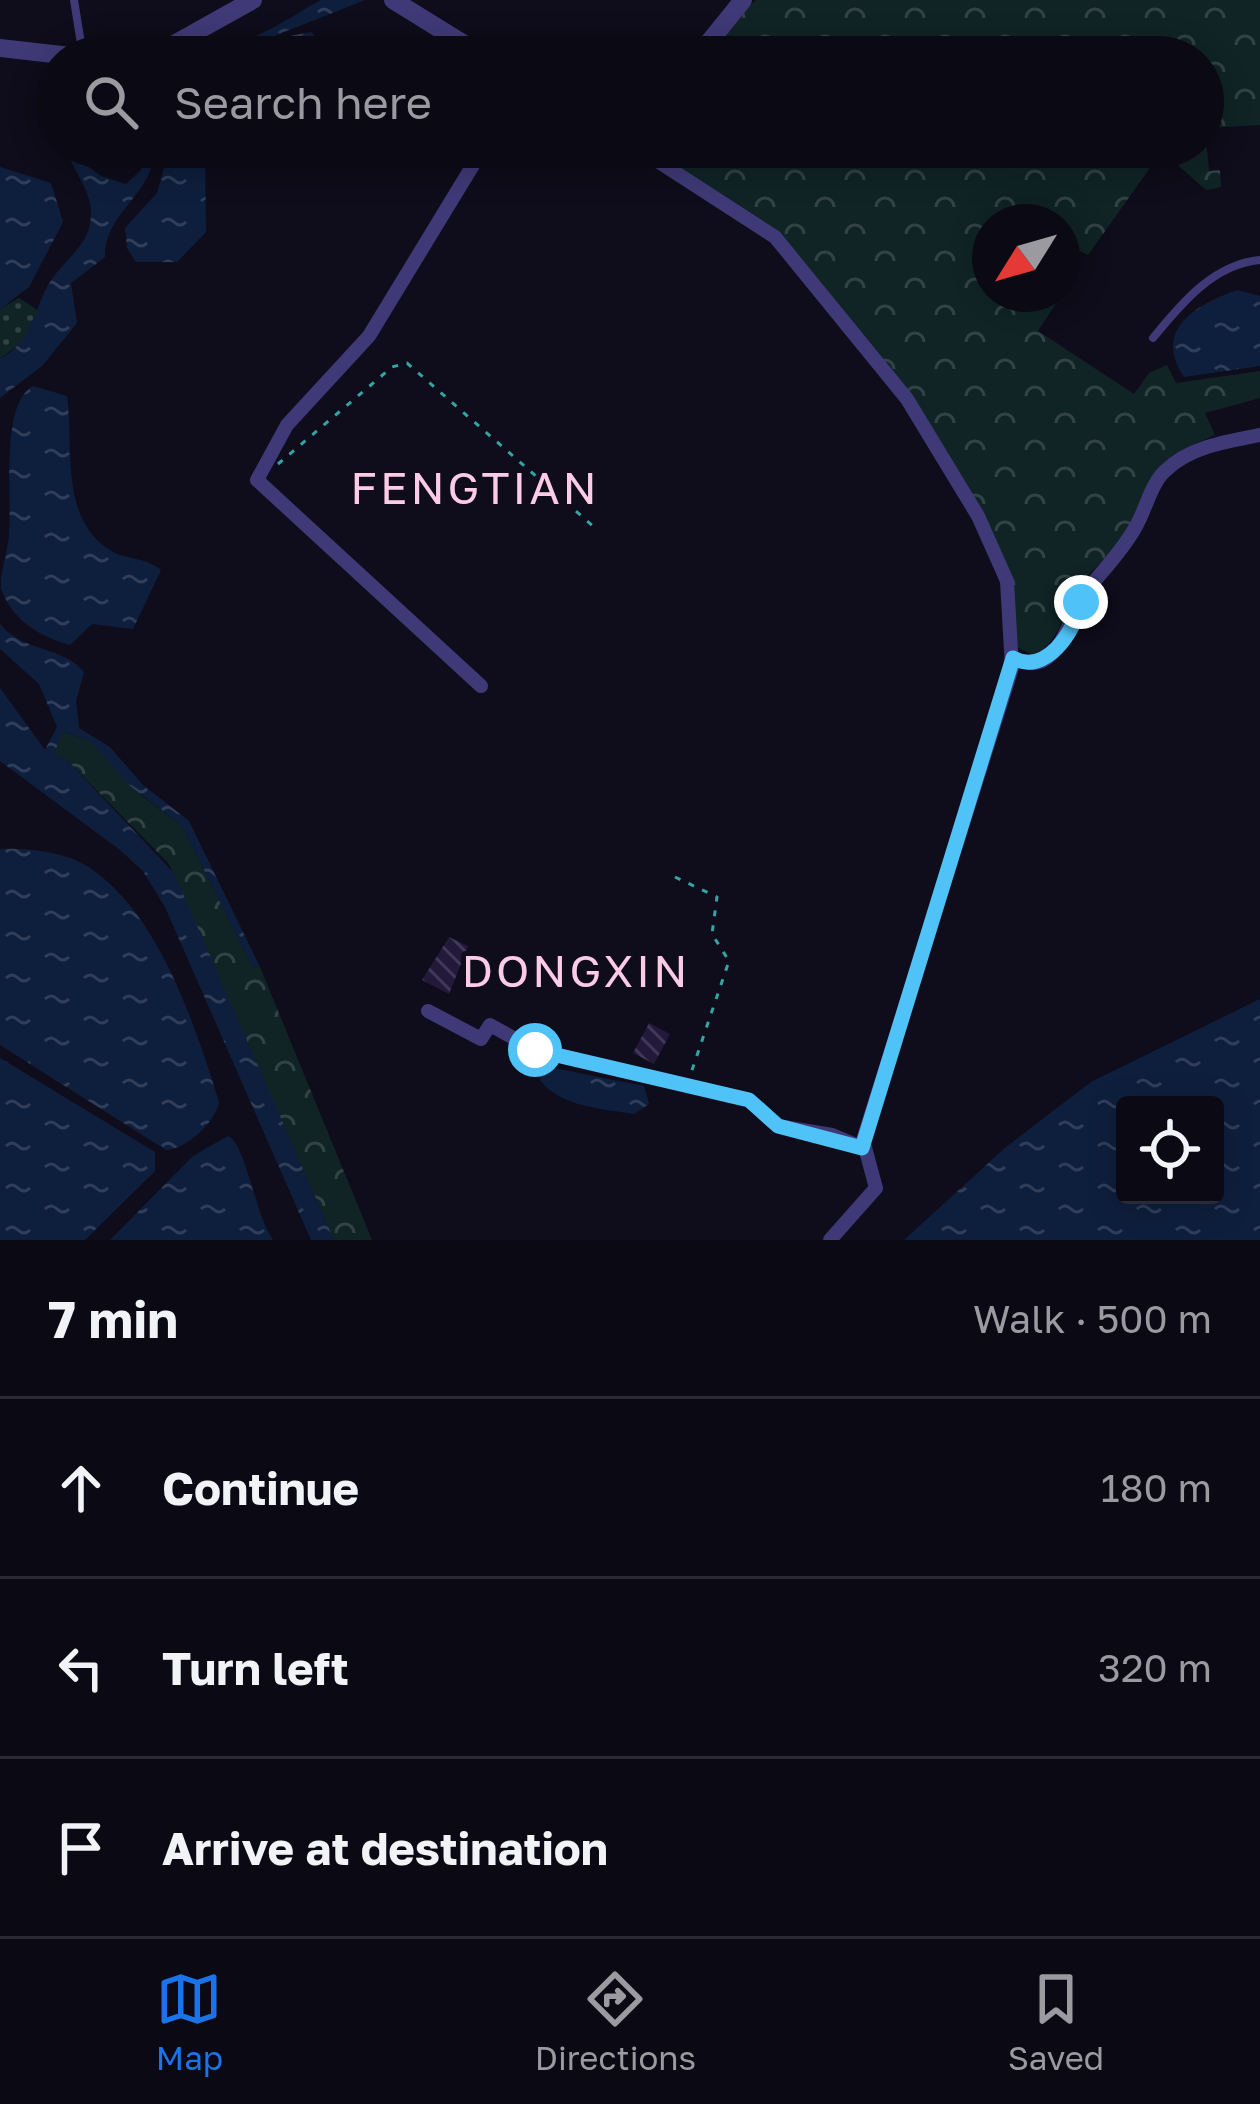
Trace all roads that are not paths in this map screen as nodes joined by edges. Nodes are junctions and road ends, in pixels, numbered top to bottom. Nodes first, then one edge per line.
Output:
1 (74, 0) edge
2 (253, 0) edge
3 (393, 0) edge
4 (743, 0) edge
5 (78, 36) edge
6 (188, 36) edge
7 (451, 36) edge
8 (714, 36) edge
9 (0, 48) edge
10 (36, 52) edge
11 (471, 168) edge
12 (668, 168) edge
13 (1260, 260) edge
14 (1153, 338) dead end
15 (1260, 435) edge
16 (1013, 658) junction
17 (481, 686) dead end
18 (428, 1011) dead end
19 (862, 1148) junction
20 (830, 1240) edge

1 - 5 lane
2 - 6 street
3 - 7 street
4 - 8 street
9 - 10 street
11 - 17 street
12 - 16 street
13 - 14 lane
15 - 16 street
16 - 19 street
18 - 19 street
19 - 20 street

